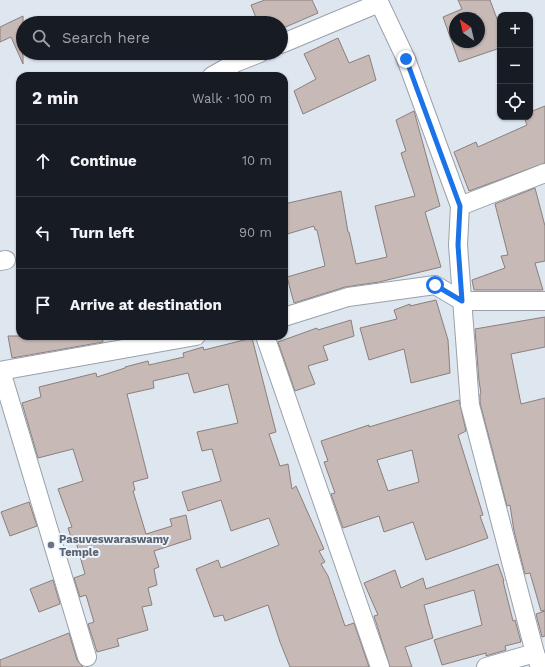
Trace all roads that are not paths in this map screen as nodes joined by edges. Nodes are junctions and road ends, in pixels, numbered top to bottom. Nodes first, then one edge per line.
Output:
1 (379, 2) edge
2 (288, 41) edge
3 (242, 60) edge
4 (219, 72) edge
5 (545, 173) edge
6 (460, 206) junction
7 (462, 301) junction
8 (545, 301) edge
9 (288, 316) edge
10 (174, 340) edge
11 (266, 340) edge
12 (0, 371) edge
13 (87, 657) dead end
14 (537, 660) edge
15 (380, 667) edge
16 (486, 667) edge

1 - 2 street
1 - 6 street
3 - 4 street
5 - 6 street
6 - 7 street
7 - 8 street
7 - 9 street
7 - 14 street
10 - 12 street
11 - 15 street
12 - 13 street
14 - 16 street

